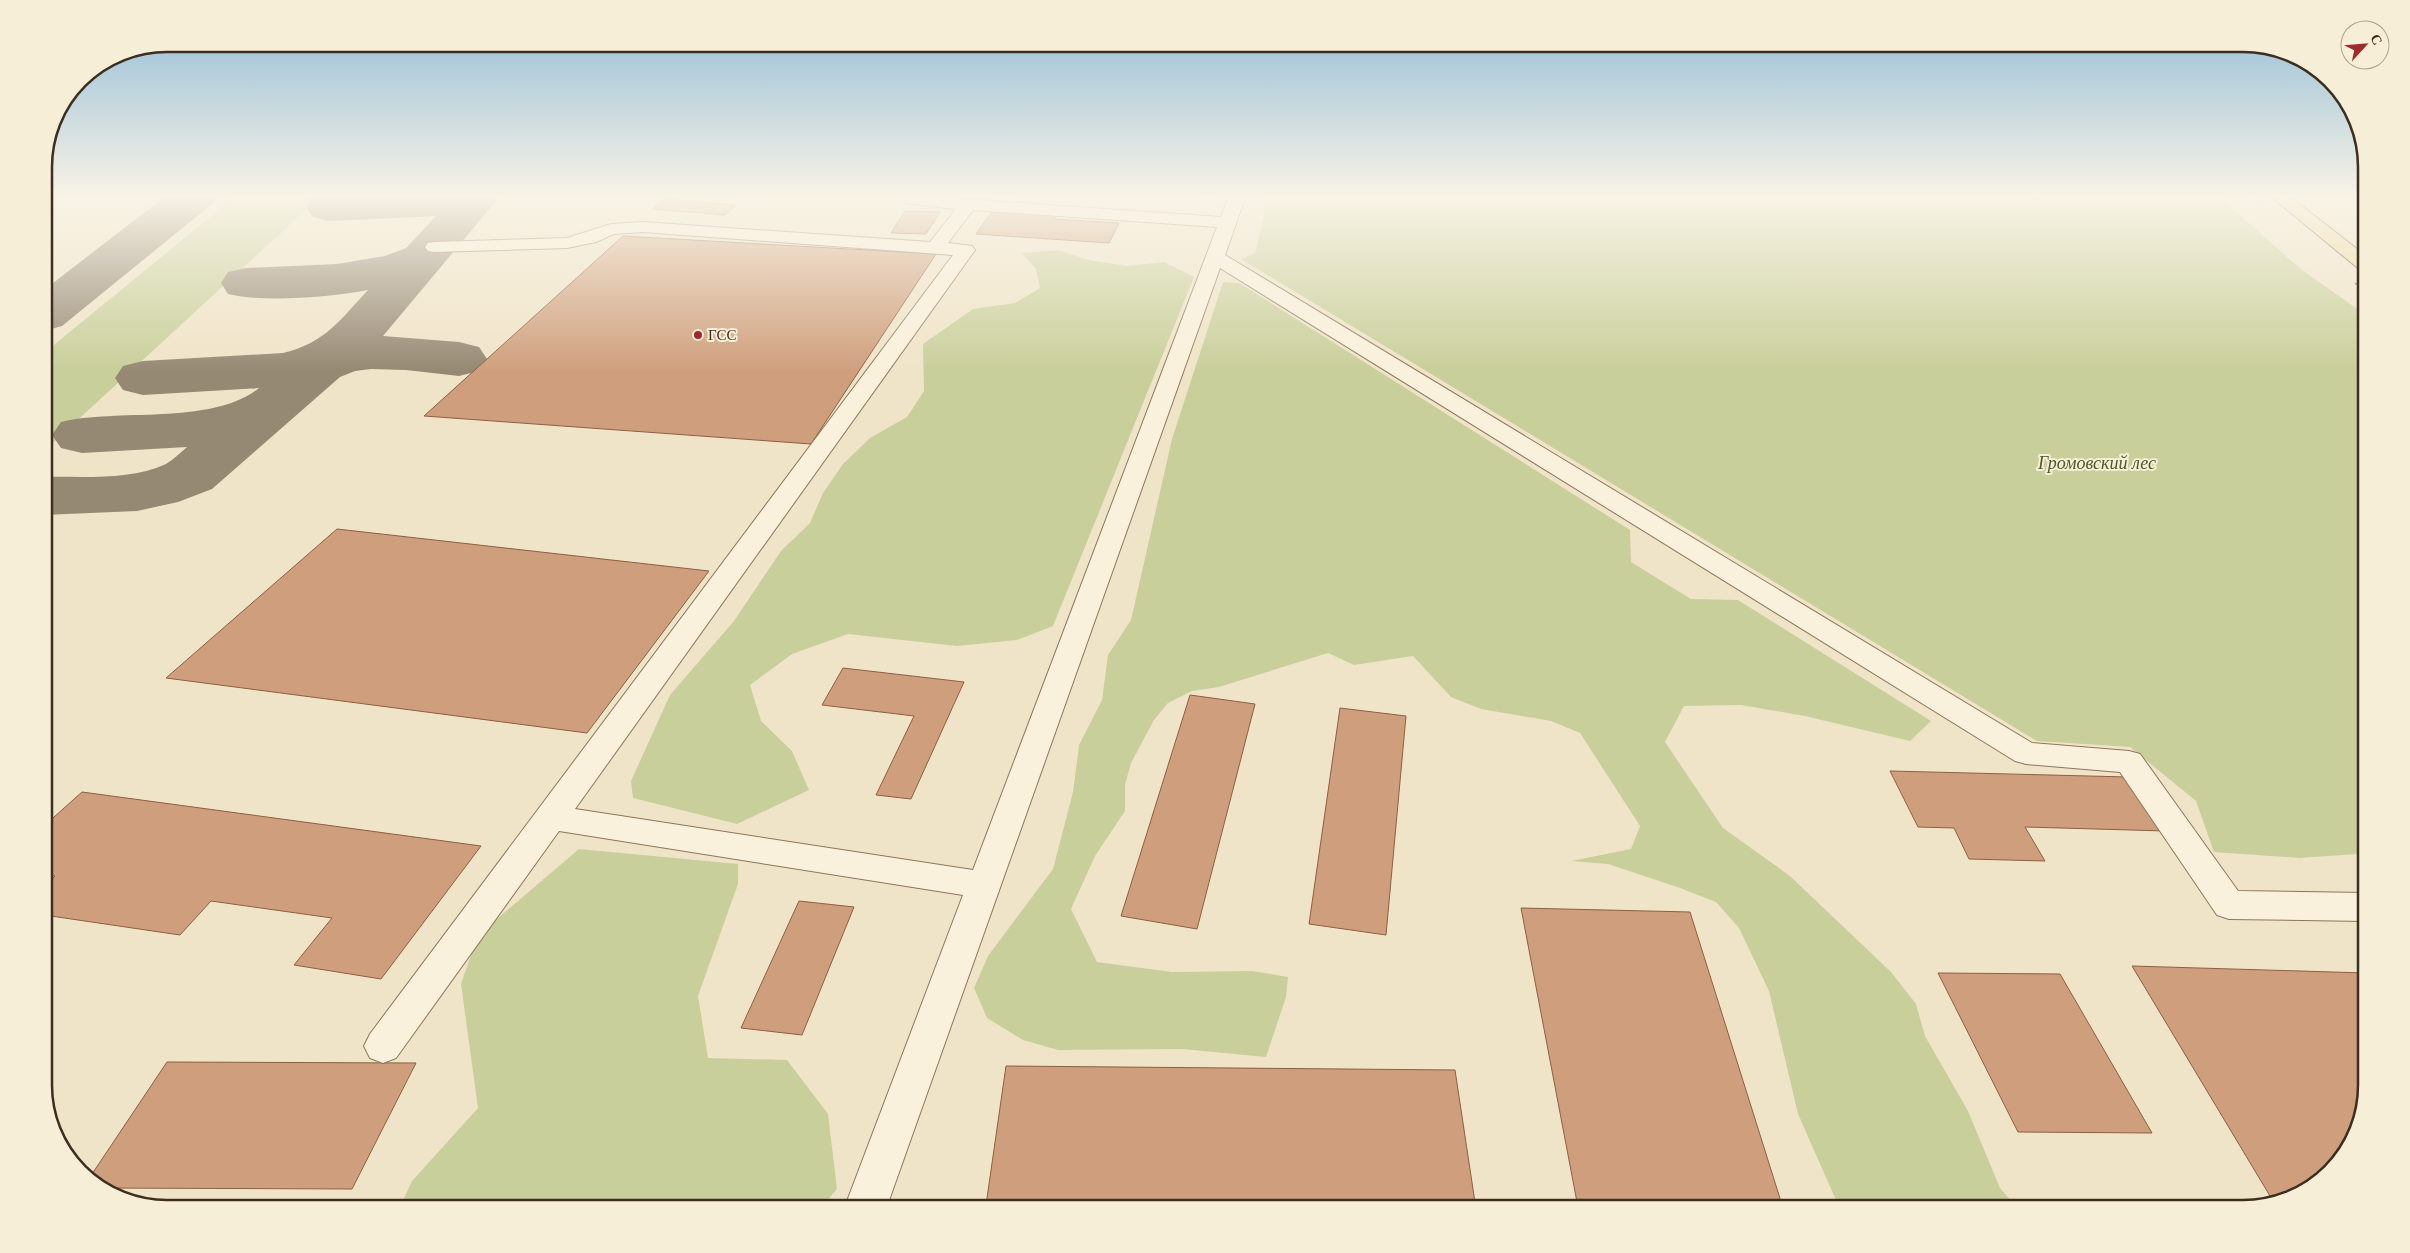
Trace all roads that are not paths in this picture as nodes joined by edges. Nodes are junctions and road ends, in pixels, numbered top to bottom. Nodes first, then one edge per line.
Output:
1 (963, 253) edge
2 (1216, 253) edge
3 (1215, 257) junction
4 (550, 817) junction
5 (983, 885) junction
6 (2358, 908) edge
7 (383, 1046) dead end
8 (867, 1200) edge

1 - 4 lane
2 - 3 lane
3 - 5 lane
3 - 6 lane
4 - 5 lane
4 - 7 lane
5 - 8 lane

